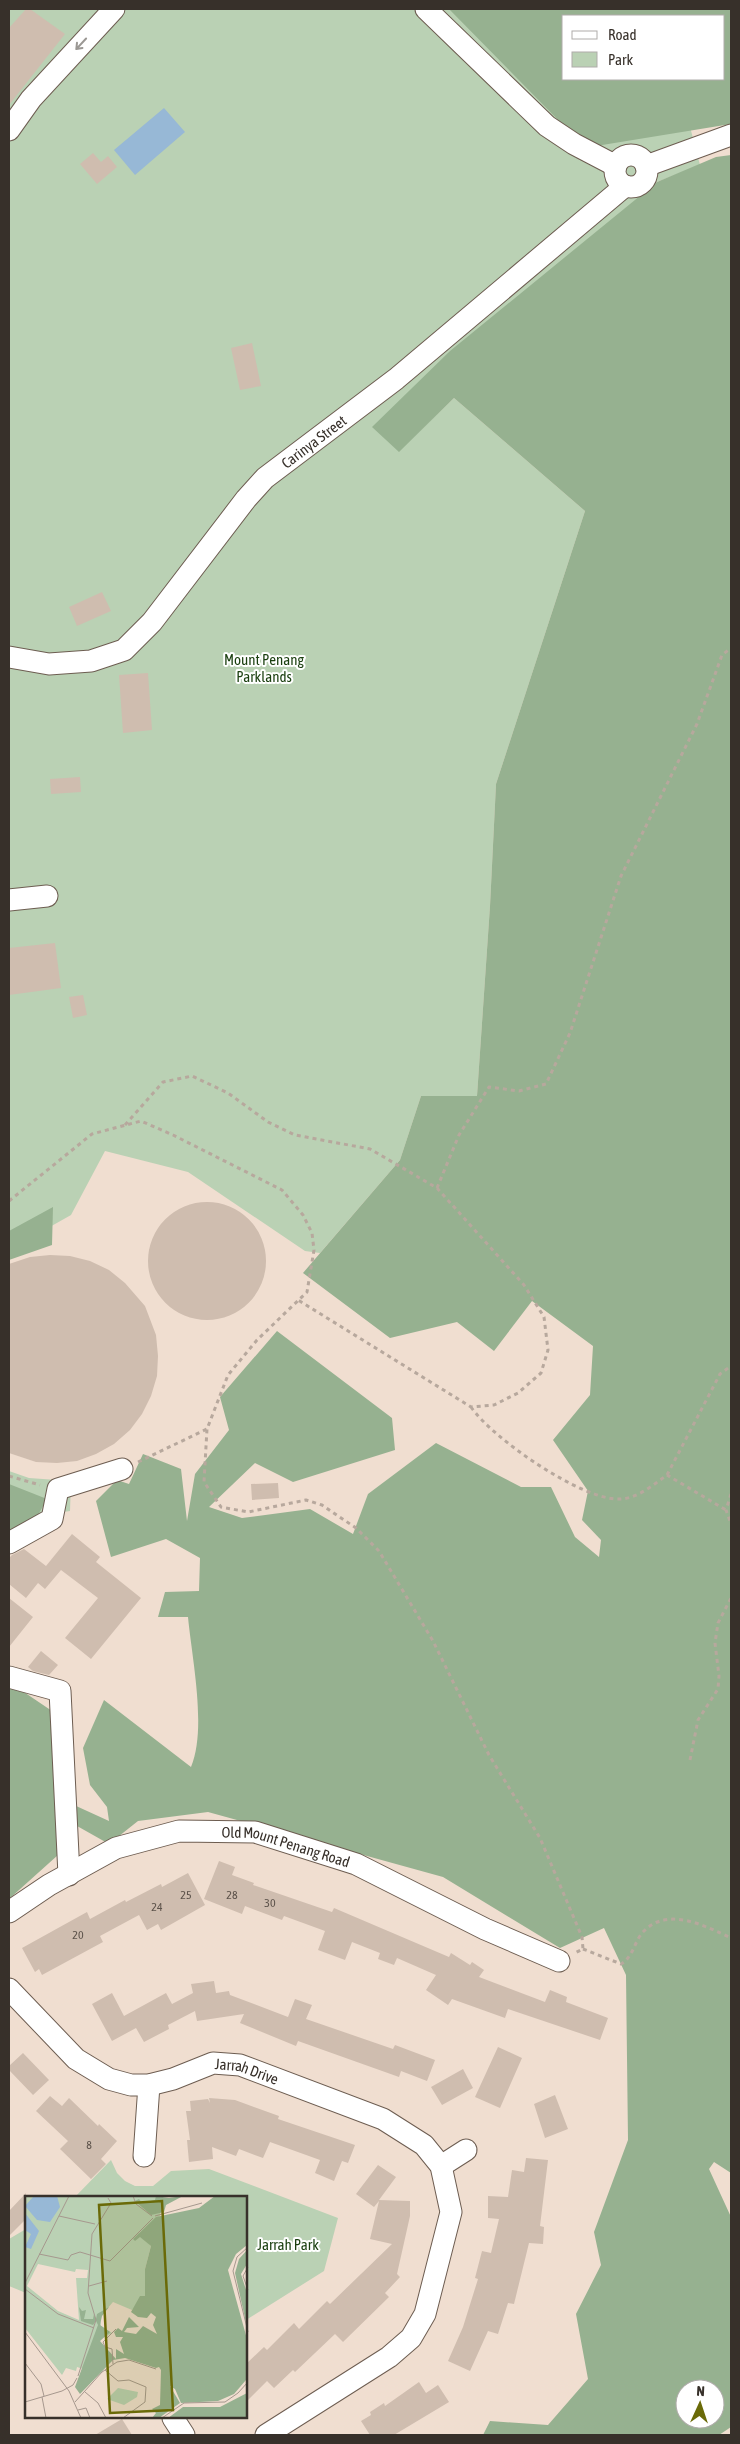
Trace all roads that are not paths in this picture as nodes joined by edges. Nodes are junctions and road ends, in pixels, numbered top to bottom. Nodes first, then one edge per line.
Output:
1 (114, 9) edge
2 (426, 9) edge
3 (9, 130) edge
4 (731, 135) edge
5 (700, 147) junction
6 (731, 150) edge
7 (616, 166) junction
8 (646, 166) junction
9 (625, 186) junction
10 (9, 657) edge
11 (47, 896) dead end
12 (9, 900) edge
13 (122, 1469) road end
14 (9, 1543) edge
15 (9, 1677) edge
16 (69, 1875) junction
17 (9, 1912) edge
18 (559, 1961) road end
19 (9, 1989) edge
20 (149, 2085) junction
21 (466, 2150) dead end
22 (144, 2156) dead end
23 (441, 2166) junction
24 (174, 2419) edge
25 (184, 2435) edge
26 (266, 2435) edge

1 -> 3 street
2 - 7 street
4 - 5 street
5 - 6 street
5 - 8 street
7 - 8 street
7 - 9 street
8 - 9 street
9 - 10 street, Carinya Street
11 - 12 street
13 - 14 street
15 - 16 street
16 - 17 street, Old Mount Penang Road
16 - 18 street, Old Mount Penang Road
19 - 20 street, Jarrah Drive
20 - 22 street
20 - 23 street, Jarrah Drive
21 - 23 street
23 - 26 street, Jarrah Drive
24 - 25 street

